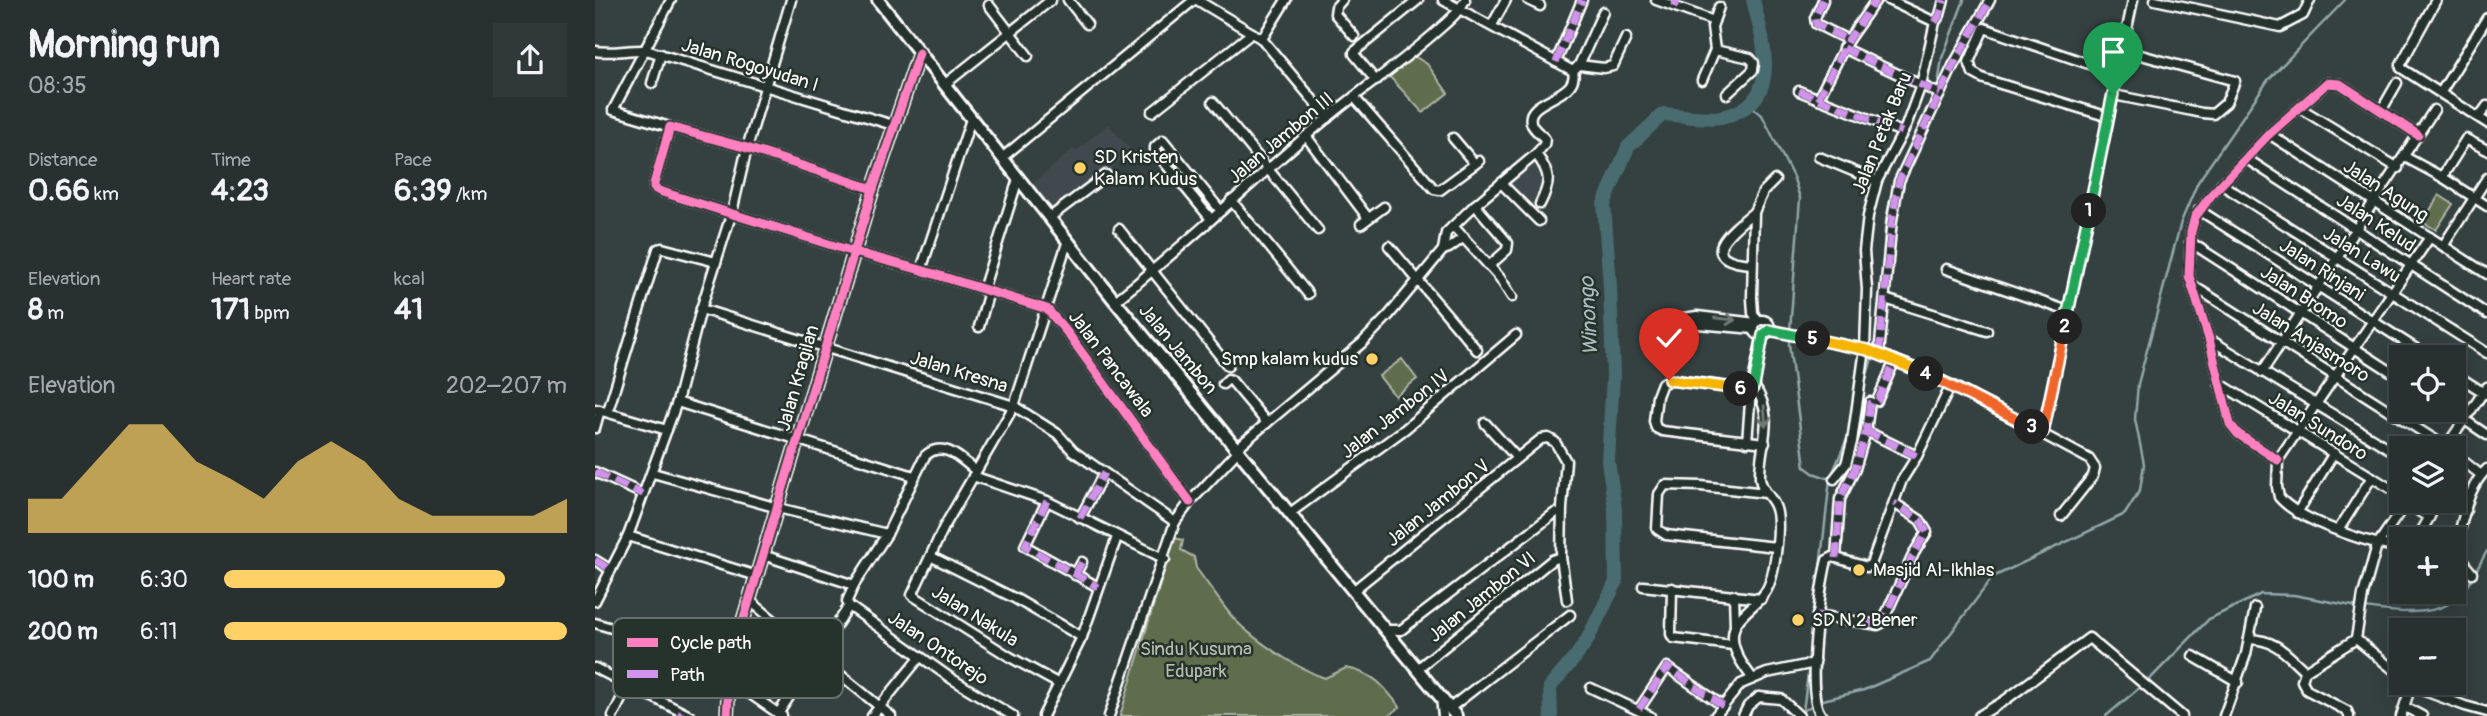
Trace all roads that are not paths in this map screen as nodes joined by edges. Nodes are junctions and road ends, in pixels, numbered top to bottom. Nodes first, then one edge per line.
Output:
1 (671, 0) edge
2 (791, 0) edge
3 (878, 0) edge
4 (1051, 0) edge
5 (1069, 0) edge
6 (1195, 0) edge
7 (1286, 0) edge
8 (1418, 0) edge
9 (1443, 0) edge
10 (1465, 0) edge
11 (1506, 0) edge
12 (1528, 0) edge
13 (1582, 0) edge
14 (1656, 0) edge
15 (1823, 0) edge
16 (1875, 0) edge
17 (1888, 0) edge
18 (1944, 0) edge
19 (1990, 0) edge
20 (2133, 0) edge
21 (2155, 0) edge
22 (2310, 0) edge
23 (2436, 0) edge
24 (1338, 1) edge
25 (2183, 3) edge
26 (1676, 4) edge
27 (1903, 4) edge
28 (989, 5) dead end
29 (1540, 6) dead end
30 (1719, 7) dead end
31 (1461, 9) junction
32 (1603, 12) dead end
33 (2487, 18) edge
34 (1714, 21) junction
35 (1935, 22) junction
36 (1087, 24) dead end
37 (1492, 25) junction
38 (1010, 33) junction
39 (1252, 33) junction
40 (1354, 36) dead end
41 (1626, 38) dead end
42 (1262, 39) junction
43 (1848, 40) junction
44 (1843, 48) junction
45 (646, 50) junction
46 (1715, 50) junction
47 (2123, 50) junction
48 (595, 51) edge
49 (919, 53) junction
50 (661, 54) junction
51 (1028, 56) dead end
52 (1556, 62) junction
53 (1576, 68) junction
54 (2118, 74) junction
55 (1376, 80) junction
56 (1702, 80) dead end
57 (652, 83) dead end
58 (2397, 83) dead end
59 (944, 85) junction
60 (1921, 85) junction
61 (766, 87) junction
62 (1799, 91) dead end
63 (2441, 92) junction
64 (1727, 94) dead end
65 (1940, 94) junction
66 (2113, 94) junction
67 (1354, 97) junction
68 (1818, 99) junction
69 (1213, 102) dead end
70 (2487, 106) edge
71 (2300, 108) junction
72 (2434, 110) dead end
73 (2381, 111) junction
74 (1152, 112) dead end
75 (2109, 117) junction
76 (2479, 117) junction
77 (1328, 118) junction
78 (971, 119) junction
79 (2487, 123) edge
80 (894, 125) junction
81 (670, 127) junction
82 (1902, 132) junction
83 (2269, 134) junction
84 (2418, 135) junction
85 (1306, 136) junction
86 (1453, 138) dead end
87 (747, 149) junction
88 (2487, 150) edge
89 (1536, 154) junction
90 (1003, 157) junction
91 (1819, 157) dead end
92 (2405, 157) junction
93 (2247, 159) junction
94 (2398, 168) junction
95 (1269, 169) junction
96 (1106, 175) dead end
97 (2442, 177) junction
98 (1018, 178) junction
99 (2487, 178) edge
100 (1775, 180) dead end
101 (1877, 181) junction
102 (1500, 183) junction
103 (2221, 184) junction
104 (873, 189) junction
105 (2474, 198) junction
106 (1231, 200) junction
107 (2375, 202) junction
108 (1540, 204) dead end
109 (1475, 205) junction
110 (2487, 206) edge
111 (1384, 207) dead end
112 (2199, 210) junction
113 (1221, 211) junction
114 (731, 212) junction
115 (1754, 212) junction
116 (1049, 218) junction
117 (1211, 219) junction
118 (1539, 220) dead end
119 (1454, 226) junction
120 (1118, 229) dead end
121 (2357, 229) junction
122 (1318, 230) dead end
123 (1464, 237) junction
124 (2430, 237) junction
125 (1068, 240) junction
126 (2190, 242) junction
127 (1389, 246) dead end
128 (2443, 246) junction
129 (1443, 250) junction
130 (854, 252) junction
131 (2339, 259) junction
132 (716, 262) junction
133 (1752, 264) junction
134 (1489, 265) junction
135 (2411, 265) junction
136 (1947, 269) dead end
137 (921, 270) junction
138 (1153, 271) junction
139 (2487, 274) edge
140 (1419, 281) junction
141 (2192, 285) junction
142 (2319, 287) junction
143 (986, 290) junction
144 (2392, 292) junction
145 (1308, 294) dead end
146 (1513, 297) dead end
147 (1885, 299) junction
148 (1115, 301) junction
149 (701, 309) junction
150 (1047, 309) junction
151 (2068, 311) junction
152 (2302, 314) junction
153 (2487, 314) edge
154 (1696, 320) dead end
155 (2372, 321) junction
156 (1756, 324) junction
157 (979, 327) dead end
158 (1987, 331) dead end
159 (1766, 333) junction
160 (1515, 335) dead end
161 (2209, 340) junction
162 (2282, 342) junction
163 (2410, 345) edge
164 (825, 347) junction
165 (2354, 348) junction
166 (1477, 350) dead end
167 (1872, 352) junction
168 (2487, 353) edge
169 (1895, 360) junction
170 (1229, 366) dead end
171 (2389, 370) edge
172 (2263, 372) junction
173 (2335, 376) junction
174 (2466, 380) edge
175 (2219, 383) junction
176 (1223, 384) dead end
177 (1951, 385) junction
178 (1754, 389) junction
179 (2486, 391) edge
180 (677, 402) junction
181 (2316, 404) junction
182 (1014, 406) junction
183 (601, 410) edge
184 (2466, 418) edge
185 (2466, 420) edge
186 (1267, 423) junction
187 (1485, 424) dead end
188 (595, 428) edge
189 (667, 430) junction
190 (1866, 431) junction
191 (2297, 431) junction
192 (2043, 432) junction
193 (2487, 435) edge
194 (2429, 436) edge
195 (1541, 439) joint
196 (799, 440) junction
197 (1747, 442) junction
198 (1765, 443) junction
199 (1238, 449) junction
200 (2389, 449) edge
201 (2334, 453) junction
202 (1917, 456) junction
203 (1517, 458) junction
204 (2278, 460) junction
205 (2466, 461) edge
206 (595, 472) edge
207 (2484, 472) edge
208 (653, 473) junction
209 (974, 473) junction
210 (1104, 473) junction
211 (914, 476) junction
212 (2372, 477) junction
213 (1834, 479) dead end
214 (2389, 488) edge
215 (1766, 493) junction
216 (643, 494) junction
217 (1047, 501) junction
218 (1190, 502) junction
219 (1894, 503) junction
220 (778, 508) junction
221 (2466, 510) edge
222 (1290, 513) junction
223 (1555, 513) dead end
224 (2297, 513) junction
225 (2397, 513) edge
226 (2423, 513) edge
227 (2432, 513) edge
228 (2061, 516) dead end
229 (1080, 518) junction
230 (2429, 518) junction
231 (1175, 522) junction
232 (2424, 527) edge
233 (2339, 529) junction
234 (887, 534) junction
235 (628, 536) junction
236 (1117, 537) junction
237 (2378, 545) junction
238 (2389, 546) edge
239 (1776, 547) junction
240 (763, 555) junction
241 (932, 557) junction
242 (1561, 557) junction
243 (1836, 558) junction
244 (1165, 559) junction
245 (595, 560) edge
246 (1082, 562) dead end
247 (2466, 566) edge
248 (611, 569) junction
249 (2472, 573) dead end
250 (1075, 575) junction
251 (757, 576) junction
252 (854, 585) junction
253 (1643, 586) dead end
254 (1098, 587) junction
255 (1672, 588) junction
256 (1354, 590) junction
257 (1734, 595) junction
258 (1761, 599) junction
259 (749, 600) junction
260 (1567, 600) dead end
261 (595, 601) edge
262 (848, 605) junction
263 (2255, 608) dead end
264 (1570, 615) dead end
265 (1817, 615) junction
266 (744, 618) edge
267 (771, 618) edge
268 (840, 618) edge
269 (595, 623) edge
270 (1735, 626) junction
271 (613, 628) edge
272 (1385, 630) junction
273 (1082, 637) junction
274 (2249, 639) junction
275 (2357, 639) junction
276 (1733, 645) junction
277 (2193, 656) dead end
278 (920, 657) junction
279 (1810, 664) junction
280 (2389, 666) edge
281 (595, 668) edge
282 (1417, 669) junction
283 (2305, 671) junction
284 (613, 677) edge
285 (843, 677) edge
286 (1750, 680) junction
287 (2238, 682) junction
288 (1059, 684) junction
289 (1591, 688) dead end
290 (1735, 691) junction
291 (2408, 695) edge
292 (2438, 695) edge
293 (1759, 697) junction
294 (622, 698) edge
295 (652, 698) edge
296 (728, 698) edge
297 (756, 698) edge
298 (791, 698) edge
299 (1723, 706) junction
300 (1748, 706) junction
301 (880, 707) junction
302 (2405, 707) junction
303 (1639, 709) junction
304 (2487, 712) edge
305 (1450, 713) edge
306 (684, 715) edge
307 (780, 715) edge
308 (613, 716) edge
309 (727, 716) edge
310 (872, 716) edge
311 (891, 716) edge
312 (1013, 716) edge
313 (1042, 716) edge
314 (1109, 716) edge
315 (1650, 716) edge
316 (1715, 716) edge
317 (1743, 716) edge
318 (1799, 716) edge
319 (1822, 716) edge
320 (1979, 716) edge
321 (2182, 716) edge
322 (2224, 716) edge
323 (2349, 716) edge
324 (2401, 716) edge
325 (2422, 716) edge

1 - 45 street
2 - 61 street
3 - 49 main road, Jalan Jambon
4 - 38 street
5 - 36 street
6 - 39 street
6 - 90 street
7 - 42 street
8 - 55 street
9 - 31 street
10 - 31 street, Jalan Jambon III
11 - 37 street
12 - 29 street
13 - 52 street
14 - 26 street
15 - 43 street
16 - 43 street
17 - 27 street
18 - 35 street, Jalan Petak Baru
19 - 65 street
20 - 47 street
21 - 25 street
22 - 25 street
23 - 63 street
24 - 40 street
26 - 34 street
27 - 35 street
28 - 38 street
30 - 34 street
31 - 37 street
31 - 55 street, Jalan Jambon III
32 - 53 street
33 - 63 street
34 - 46 street
35 - 60 street, Jalan Petak Baru
37 - 52 street
38 - 51 street
38 - 59 street
39 - 42 street
39 - 74 street
41 - 53 street
42 - 77 street
43 - 44 street
44 - 60 street
44 - 68 street
45 - 48 street, Jalan Rogoyudan I
45 - 50 street, Jalan Rogoyudan I
45 - 81 street
46 - 56 street
46 - 64 street
47 - 54 street
47 - 66 street
49 - 59 main road, Jalan Jambon
49 - 80 main road, Jalan Kragilan
50 - 57 street
50 - 61 street, Jalan Rogoyudan I
52 - 53 street
53 - 89 street
54 - 66 street
54 - 75 street
55 - 67 street, Jalan Jambon III
58 - 73 street
59 - 78 main road, Jalan Jambon
60 - 65 street
60 - 82 street, Jalan Petak Baru
61 - 80 street, Jalan Rogoyudan I
61 - 87 street
62 - 68 street
63 - 76 street
65 - 147 street
66 - 75 street
67 - 77 street, Jalan Jambon III
67 - 86 street
68 - 82 street
69 - 95 street
70 - 76 street
71 - 73 street
71 - 83 street
71 - 94 street
72 - 84 street
73 - 84 street
75 - 151 street
76 - 79 street
77 - 85 street, Jalan Jambon III
78 - 90 main road, Jalan Jambon
78 - 137 street
80 - 104 main road, Jalan Kragilan
81 - 87 street
81 - 114 street, Jalan Pancawala
82 - 101 street, Jalan Petak Baru
83 - 93 street
83 - 107 street, Jalan Agung
84 - 92 street
85 - 95 street, Jalan Jambon III
85 - 111 street
87 - 104 street
87 - 114 street
88 - 97 street
89 - 102 street
89 - 108 street
90 - 98 main road, Jalan Jambon
91 - 101 street
92 - 94 street
92 - 97 street
93 - 103 street
93 - 121 street, Jalan Kelud
94 - 107 street
95 - 106 street, Jalan Jambon III
95 - 122 street
96 - 116 street
97 - 105 street
98 - 116 main road, Jalan Jambon
98 - 143 street
99 - 105 street
100 - 115 street
101 - 167 street, Jalan Petak Baru
102 - 109 street
102 - 118 street
103 - 112 street
103 - 131 street, Jalan Lawu
104 - 130 main road, Jalan Kragilan
105 - 110 street
105 - 128 street
106 - 113 street, Jalan Jambon III
106 - 145 street
107 - 121 street
107 - 124 street, Jalan Agung
109 - 119 street
109 - 134 street
112 - 126 street
112 - 142 street, Jalan Rinjani
113 - 117 street, Jalan Jambon III
113 - 117 street
114 - 130 street, Jalan Pancawala
114 - 132 street
115 - 133 street
115 - 133 street
116 - 125 main road, Jalan Jambon
117 - 138 street, Jalan Jambon III
119 - 123 street
119 - 129 street
120 - 138 street
121 - 131 street
121 - 135 street, Jalan Kelud
123 - 129 street
123 - 134 street
124 - 128 street, Jalan Agung
124 - 135 street
125 - 148 main road, Jalan Jambon
125 - 150 street
126 - 141 street
126 - 152 street, Jalan Bromo
127 - 140 street
128 - 139 street, Jalan Agung
129 - 140 street
130 - 137 street, Jalan Pancawala
130 - 164 main road, Jalan Kragilan
131 - 142 street
131 - 144 street, Jalan Lawu
132 - 149 street
132 - 183 street
133 - 156 street
134 - 146 street
135 - 144 street
135 - 153 street, Jalan Kelud
136 - 151 street
137 - 143 street, Jalan Pancawala
138 - 148 street, Jalan Jambon III
138 - 170 street
140 - 166 street
140 - 186 street
141 - 161 street
141 - 162 street, Jalan Anjasmoro
142 - 152 street
142 - 155 street, Jalan Rinjani
143 - 150 street, Jalan Pancawala
143 - 157 street
144 - 155 street
144 - 168 street, Jalan Lawu
147 - 158 street
147 - 167 street
148 - 199 main road, Jalan Jambon
149 - 164 street, Jalan Kresna
149 - 180 street
150 - 182 street
150 - 218 street, Jalan Pancawala
151 - 192 street
152 - 162 street
152 - 165 street, Jalan Bromo
154 - 156 street
155 - 163 street, Jalan Rinjani
155 - 165 street
156 - 159 street
156 - 159 street
159 - 167 street
159 - 178 street
160 - 222 street, Jalan Jambon IV
161 - 172 street
161 - 175 street
162 - 172 street
162 - 173 street, Jalan Anjasmoro
164 - 182 street, Jalan Kresna
164 - 196 main road, Jalan Kragilan
165 - 171 street, Jalan Bromo
165 - 173 street
167 - 169 street
167 - 213 street
169 - 177 street
169 - 190 street
172 - 181 street
173 - 181 street
173 - 194 street, Jalan Anjasmoro
174 - 179 street
175 - 191 street, Jalan Sundoro
175 - 204 street
176 - 186 street
177 - 192 street
177 - 202 street
178 - 197 street
178 - 197 street
178 -> 198 street
179 - 184 street
180 - 189 street
180 - 196 street
181 - 191 street
181 - 200 street
182 - 209 street
182 - 210 street, Jalan Kresna
183 - 188 street
183 - 189 street
185 - 193 street
186 - 199 street
187 - 203 street
189 - 208 street
190 - 202 street
190 - 243 street
191 - 201 street, Jalan Sundoro
191 - 204 street
192 - 228 street
195 - 203 street, Jalan Jambon V
195 - 242 street, Jalan Jambon VI
196 - 211 street
196 - 220 main road, Jalan Kragilan
197 - 198 street
198 - 215 street
199 - 218 street
199 - 222 main road, Jalan Jambon
201 - 212 street, Jalan Sundoro
201 - 224 street
202 - 219 street
203 - 256 street, Jalan Jambon V
204 - 224 street
205 - 207 street
206 - 216 street
207 - 221 street
208 - 216 street
208 - 220 street
209 - 211 street
209 - 217 street
209 - 241 street
210 - 229 street
210 - 231 street, Jalan Kresna
211 - 234 street
212 - 214 street, Jalan Sundoro
212 - 233 street
215 - 239 street
215 - 239 street
216 - 235 street
217 - 229 street
217 - 250 street
218 - 231 street
219 - 243 street
219 - 265 street
220 - 234 street
220 - 240 main road, Jalan Kragilan
222 - 256 main road, Jalan Jambon
223 - 272 street
224 - 233 street
225 - 237 street
226 - 230 street, Jalan Sundoro
227 - 230 street
229 - 236 street
230 - 232 street
231 - 244 street
233 - 237 street
234 - 252 street
235 - 248 street
235 - 251 street
236 - 244 street
236 - 254 street
237 - 238 street
237 - 275 street
239 - 258 street
240 - 251 main road, Jalan Kragilan
240 - 252 street
241 - 273 street
241 - 288 street, Jalan Nakula
242 - 260 street
242 - 282 street, Jalan Jambon VI
243 - 265 street
244 - 314 street
245 - 248 street
246 - 250 street
247 - 249 street
248 - 261 street
250 - 254 street
251 - 259 main road, Jalan Kragilan
252 - 262 street
253 - 255 street
254 - 273 street
255 - 257 street
255 - 276 street
256 - 272 main road, Jalan Jambon
257 - 258 street
257 - 270 street
258 - 270 street
259 - 266 main road, Jalan Kragilan
259 - 267 street
262 - 268 street
262 - 278 street, Jalan Ontorejo
263 - 274 street
264 - 305 street
265 - 279 street
269 - 271 street
270 - 276 street
272 - 282 main road, Jalan Jambon
273 - 288 street
274 - 283 street
274 - 287 street
275 - 280 street
275 - 283 street
276 - 286 street
277 - 287 street
278 - 301 street
278 - 312 street, Jalan Ontorejo
279 - 286 street
279 - 319 street
281 - 284 street
282 - 305 main road, Jalan Jambon
283 - 323 street
285 - 301 street
286 - 290 street
286 - 293 street
287 - 322 street
288 - 313 street
289 - 303 street
290 - 299 street
290 - 300 street
291 - 302 street
292 - 304 street
293 - 300 street
293 - 318 street
294 - 308 street
295 - 306 street
296 - 309 main road, Jalan Kragilan
297 - 307 street
298 - 307 street
299 - 303 street
299 - 316 street
300 - 317 street
301 - 310 street
301 - 311 street
302 - 324 street
302 - 325 street
303 - 315 street
320 - 321 street

